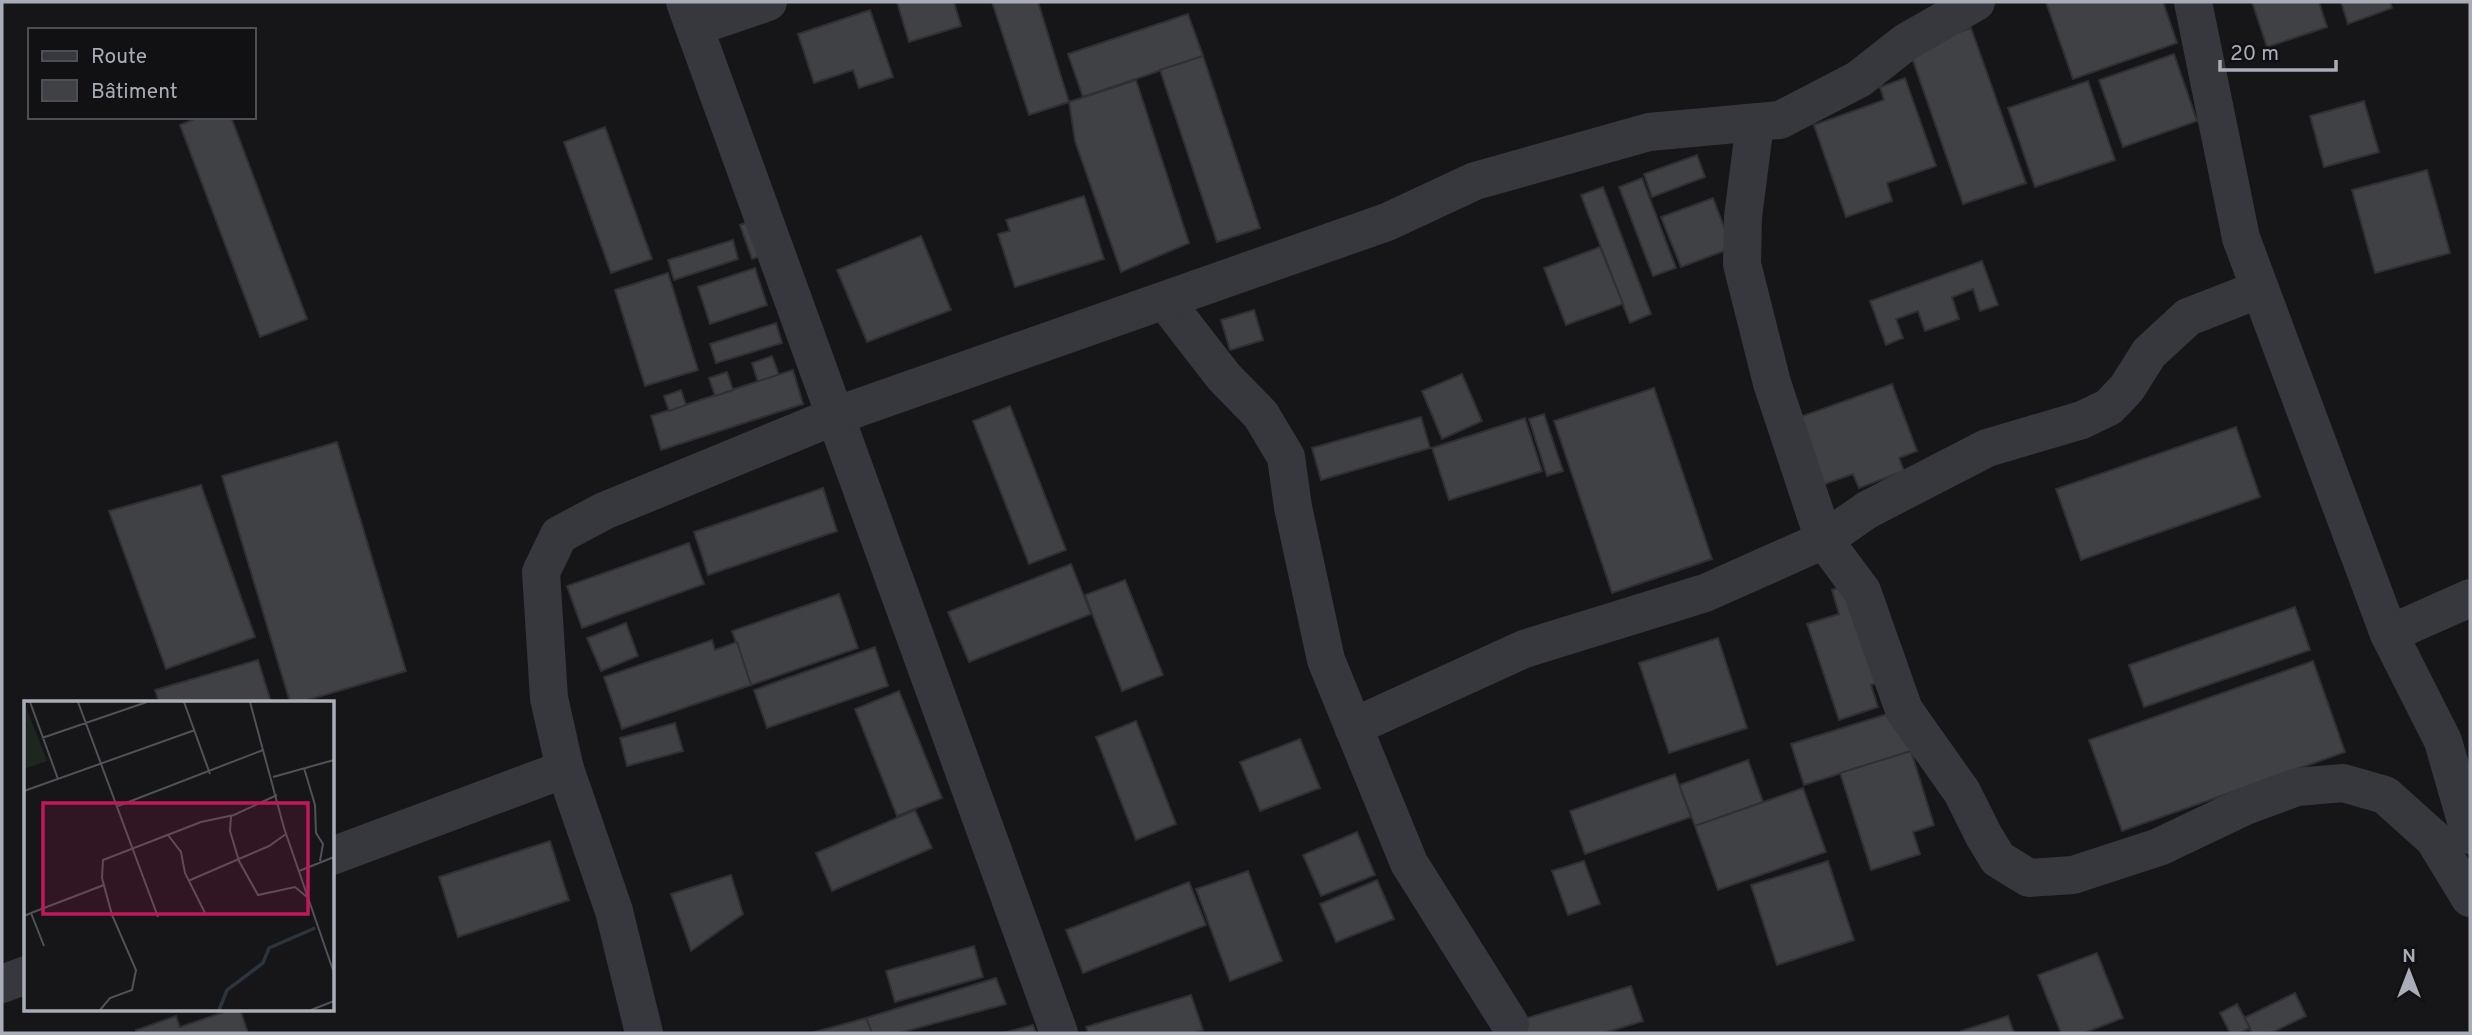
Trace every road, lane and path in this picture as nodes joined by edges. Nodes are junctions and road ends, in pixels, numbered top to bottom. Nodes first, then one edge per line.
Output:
1 (768, 2) edge
2 (1976, 2) edge
3 (2193, 2) edge
4 (690, 14) edge
5 (1755, 123) junction
6 (2260, 289) junction
7 (1164, 301) junction
8 (835, 416) junction
9 (1824, 540) junction
10 (2470, 598) edge
11 (2389, 634) junction
12 (1353, 727) junction
13 (565, 769) junction
14 (2470, 835) edge
15 (334, 855) edge
16 (2470, 898) edge
17 (24, 976) edge
18 (2, 984) edge
19 (1510, 1024) dead end
20 (644, 1033) edge
21 (1059, 1033) edge

1 - 4 street
2 - 5 street
3 - 6 street
4 - 8 street
5 - 7 street
5 - 9 street
6 - 9 street
6 - 11 street
7 - 8 street
7 - 12 street
8 - 13 street
8 - 21 street
9 - 12 street
9 - 16 street
10 - 11 street
11 - 14 street
12 - 19 street
13 - 15 street
13 - 20 street
17 - 18 street

